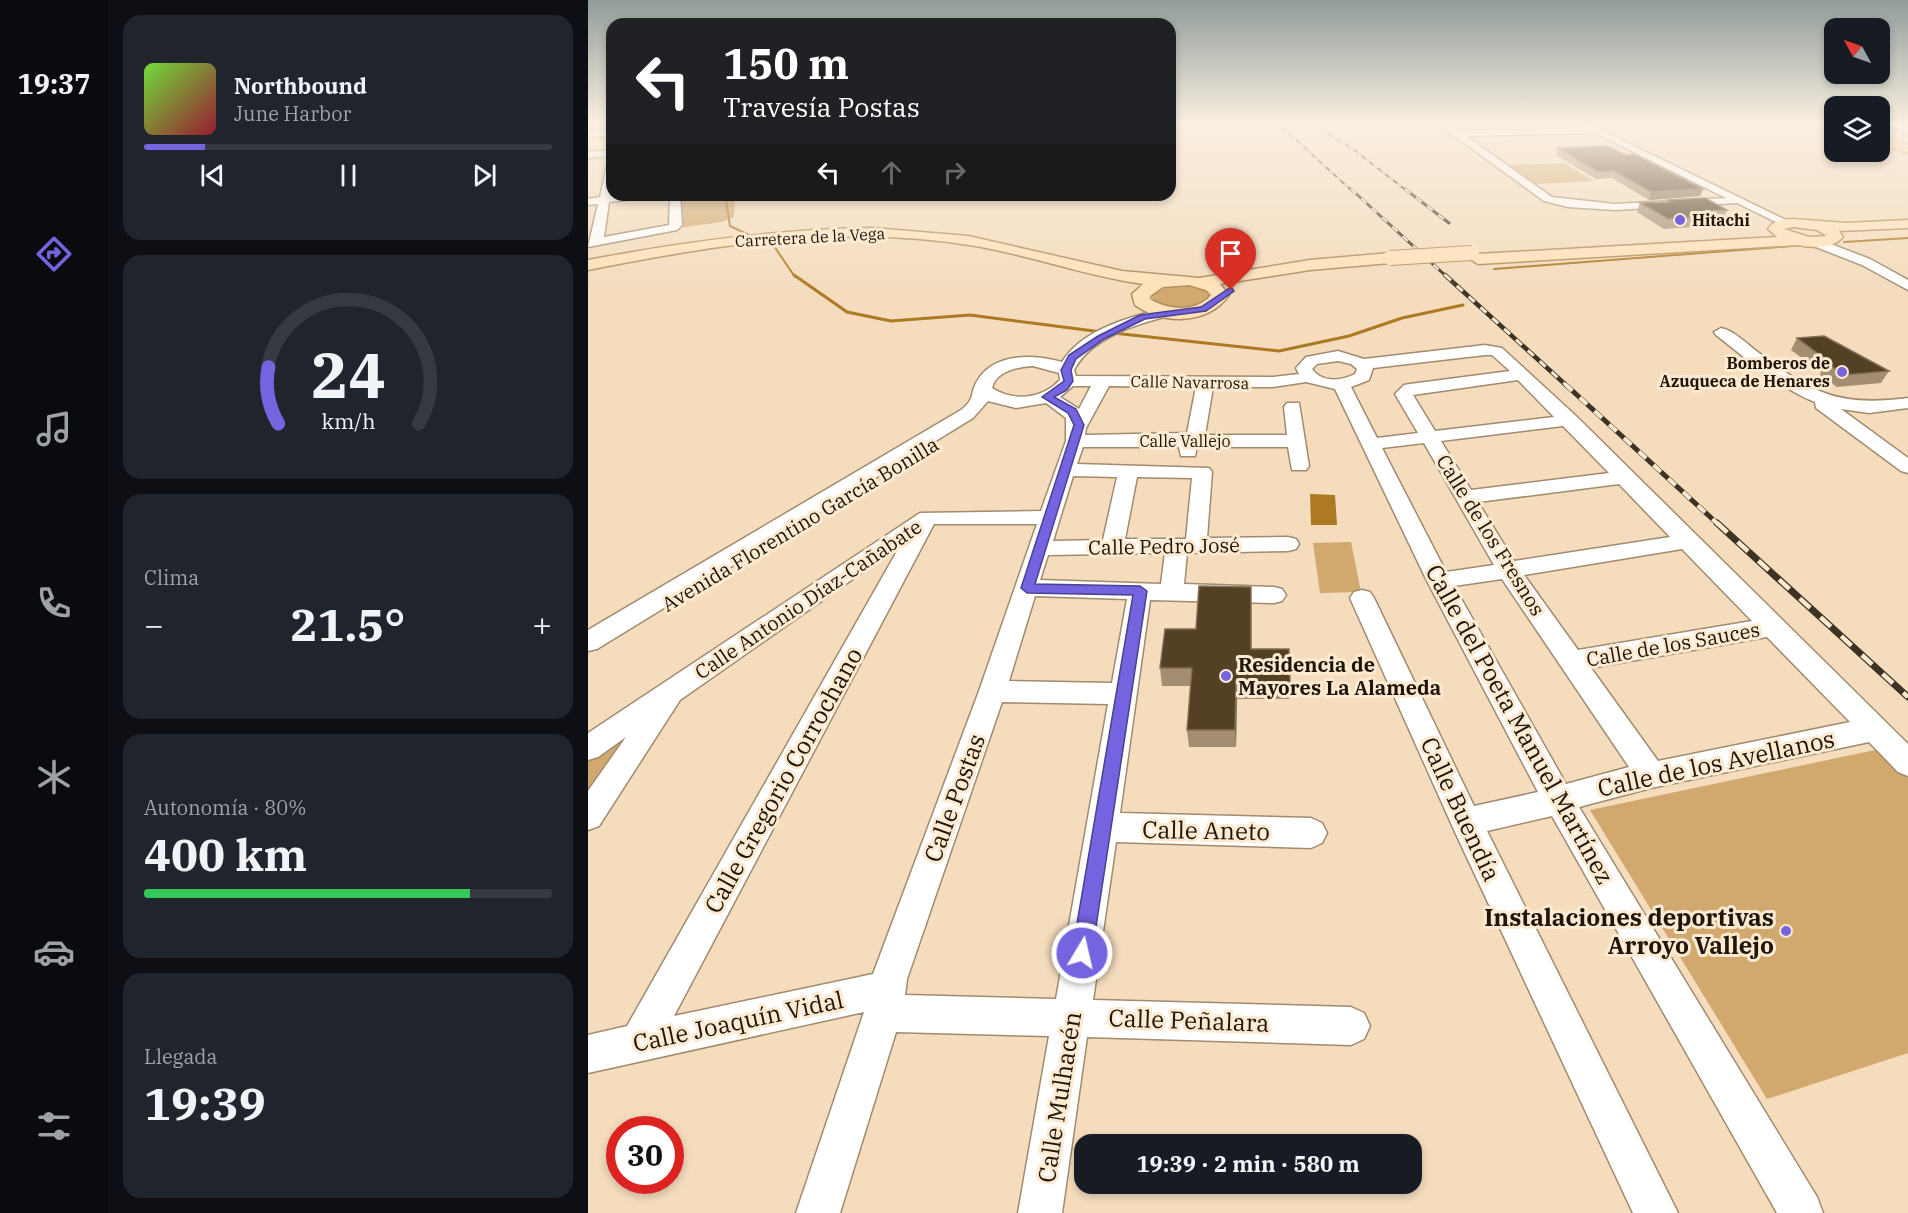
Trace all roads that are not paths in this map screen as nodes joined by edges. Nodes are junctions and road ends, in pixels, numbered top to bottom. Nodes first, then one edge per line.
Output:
1 (1521, 180) edge
2 (1696, 180) edge
3 (606, 186) edge
4 (603, 200) junction
5 (606, 200) edge
6 (1736, 200) junction
7 (675, 201) edge
8 (588, 202) edge
9 (1781, 226) junction
10 (1814, 226) junction
11 (1908, 226) edge
12 (816, 234) junction
13 (1833, 239) junction
14 (788, 240) junction
15 (1809, 241) junction
16 (592, 242) edge
17 (1475, 256) junction
18 (1849, 256) junction
19 (588, 260) edge
20 (1393, 261) junction
21 (588, 267) edge
22 (588, 276) edge
23 (1174, 281) junction
24 (1202, 282) junction
25 (1908, 286) edge
26 (1141, 298) junction
27 (1218, 301) junction
28 (1167, 312) junction
29 (1721, 332) dead end
30 (1042, 361) junction
31 (1351, 374) junction
32 (1523, 374) junction
33 (1310, 377) junction
34 (1104, 381) junction
35 (1204, 382) junction
36 (1061, 383) junction
37 (985, 391) junction
38 (1816, 398) junction
39 (1014, 402) junction
40 (1908, 404) edge
41 (1293, 407) dead end
42 (1859, 408) junction
43 (1570, 420) junction
44 (1855, 428) junction
45 (1077, 433) junction
46 (1431, 439) junction
47 (1188, 441) junction
48 (1295, 441) junction
49 (1371, 444) junction
50 (1299, 466) dead end
51 (1908, 468) edge
52 (1065, 470) junction
53 (1128, 472) junction
54 (1186, 472) junction
55 (1626, 477) junction
56 (1466, 497) junction
57 (927, 518) junction
58 (1051, 518) junction
59 (1689, 542) junction
60 (1288, 544) dead end
61 (1186, 545) junction
62 (1113, 546) junction
63 (1041, 548) junction
64 (1509, 571) junction
65 (1439, 581) junction
66 (1027, 588) junction
67 (1156, 591) junction
68 (1274, 595) dead end
69 (1362, 598) dead end
70 (1773, 627) junction
71 (588, 642) edge
72 (588, 653) edge
73 (1572, 661) junction
74 (675, 689) junction
75 (992, 691) junction
76 (1124, 694) junction
77 (1874, 729) junction
78 (588, 748) edge
79 (1908, 763) edge
80 (1651, 775) junction
81 (1559, 801) junction
82 (588, 816) edge
83 (1466, 822) junction
84 (1102, 827) junction
85 (1311, 833) dead end
86 (886, 1001) junction
87 (1072, 1016) junction
88 (1351, 1026) dead end
89 (639, 1043) junction
90 (588, 1054) edge
91 (818, 1213) edge
92 (1040, 1213) edge
93 (1656, 1213) edge
94 (1801, 1213) edge

1 - 6 street
2 - 6 street
3 - 4 street
4 - 5 street
4 - 8 street
4 - 16 street
6 - 9 street
7 - 16 street
9 - 10 main road
9 - 15 main road
9 - 17 main road
10 - 11 main road
10 - 13 main road
11 - 13 main road
12 - 19 main road
12 - 21 main road, Carretera de la Vega
12 - 23 main road, Carretera de la Vega
13 - 15 main road
13 - 18 street
14 - 21 main road, Carretera de la Vega
14 - 22 main road
14 - 26 main road, Carretera de la Vega
15 - 17 main road
15 - 18 street
17 - 20 main road
18 - 25 street
18 - 25 street
20 - 24 main road, Carretera de la Vega
20 - 27 main road
23 - 24 main road, Carretera de la Vega
23 - 26 main road
24 - 27 main road
26 - 28 main road, Carretera de la Vega
26 - 30 street
27 - 28 main road
28 - 36 street
29 - 38 street
30 - 36 street
30 - 37 street, Avenida Florentino García Bonilla
31 - 32 street
31 - 33 street
31 - 33 street
31 - 49 street, Calle del Poeta Manuel Martínez
32 - 43 street
32 - 46 street, Calle de los Fresnos
33 - 35 street, Calle Navarrosa
34 - 35 street, Calle Navarrosa
34 - 36 street, Calle Navarrosa
34 - 45 street, Calle Postas
35 - 47 street
36 - 39 street
36 - 45 street
37 - 39 street
37 - 71 street, Avenida Florentino García Bonilla
38 - 42 street
38 - 44 street
39 - 72 street, Avenida Florentino García Bonilla
40 - 42 street
41 - 48 street
42 - 44 street
43 - 46 street
43 - 55 street
44 - 51 street
45 - 47 street, Calle Vallejo
45 - 52 street, Calle Postas
46 - 49 street
46 - 56 street, Calle de los Fresnos
47 - 48 street, Calle Vallejo
47 - 54 street
48 - 50 street
49 - 65 street, Calle del Poeta Manuel Martínez
52 - 53 street
52 - 58 street, Calle Postas
53 - 54 street
53 - 62 street
54 - 61 street, Calle Mulhacén
55 - 56 street
55 - 59 street
56 - 64 street, Calle de los Fresnos
57 - 58 street, Calle Antonio Díaz-Cañabate
57 - 74 street, Calle Antonio Díaz-Cañabate
57 - 89 street, Calle Gregorio Corrochano
58 - 63 street, Calle Postas
59 - 64 street
59 - 70 street
60 - 61 street, Calle Pedro José
61 - 62 street, Calle Pedro José
61 - 67 street, Calle Mulhacén
62 - 63 street, Calle Pedro José
63 - 66 street, Calle Postas
64 - 65 street
64 - 73 street, Calle de los Fresnos
65 - 81 street, Calle del Poeta Manuel Martínez
66 - 67 street
66 - 75 street, Calle Postas
67 - 68 street
67 - 76 street, Calle Mulhacén
69 - 83 street, Calle Buendía
70 - 73 street, Calle de los Sauces
70 - 77 street
73 - 80 street, Calle de los Fresnos
74 - 78 street, Calle Antonio Díaz-Cañabate
74 - 82 street, Calle Antonio Díaz-Cañabate
75 - 76 street
75 - 86 street, Calle Postas
76 - 84 street, Calle Mulhacén
77 - 79 street
77 - 80 street, Calle de los Avellanos
80 - 81 street, Calle de los Avellanos
81 - 83 street, Calle de los Avellanos
81 - 94 street, Calle del Poeta Manuel Martínez
83 - 93 street, Calle Buendía
84 - 85 street, Calle Aneto
84 - 87 street, Calle Mulhacén
86 - 87 street, Calle Peñalara
86 - 89 street, Calle Joaquín Vidal
86 - 91 street, Calle Postas
87 - 88 street, Calle Peñalara
87 - 92 street, Calle Mulhacén
89 - 90 street, Calle Joaquín Vidal

